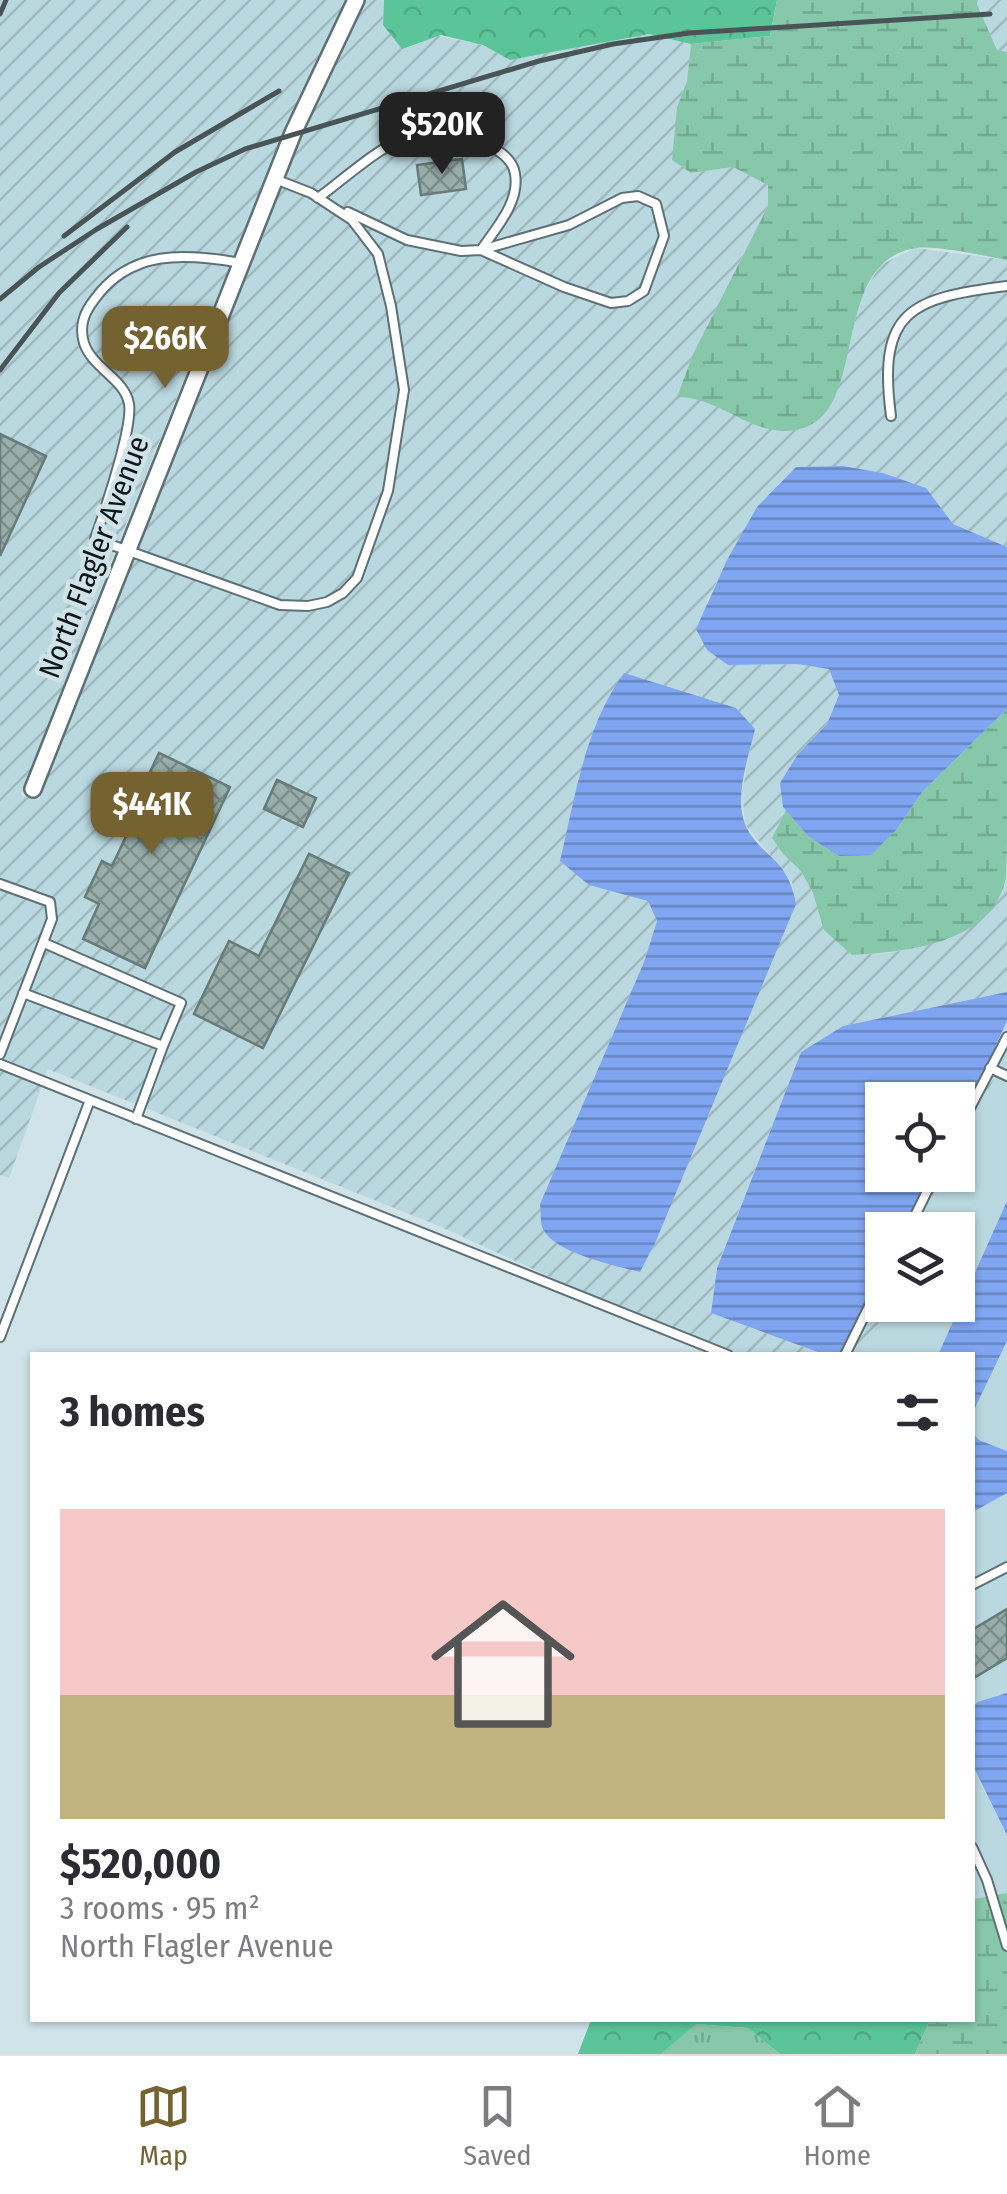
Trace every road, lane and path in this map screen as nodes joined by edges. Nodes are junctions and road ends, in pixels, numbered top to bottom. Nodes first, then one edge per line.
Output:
1 (352, 8) edge
2 (275, 179) junction
3 (318, 198) junction
4 (481, 250) junction
5 (241, 263) junction
6 (1007, 286) edge
7 (891, 416) dead end
8 (125, 551) junction
9 (33, 789) dead end
10 (0, 884) edge
11 (44, 943) junction
12 (23, 994) junction
13 (1007, 1037) edge
14 (163, 1046) junction
15 (0, 1054) edge
16 (0, 1064) edge
17 (990, 1068) junction
18 (1007, 1076) edge
19 (975, 1098) edge
20 (90, 1100) junction
21 (136, 1118) junction
22 (865, 1314) edge
23 (0, 1337) edge
24 (721, 1352) edge
25 (846, 1352) edge
26 (1007, 1567) edge
27 (975, 1583) edge
28 (975, 1854) edge
29 (1007, 1946) edge

1 - 2 street, North Flagler Avenue
2 - 3 lane
2 - 5 street, North Flagler Avenue
3 - 4 lane
3 - 4 lane
3 - 8 lane
4 - 4 lane
5 - 8 street, North Flagler Avenue
5 - 8 lane
6 - 7 lane
8 - 9 street, North Flagler Avenue
10 - 11 lane
11 - 12 lane
11 - 14 lane
12 - 14 lane
12 - 15 lane
13 - 17 lane
14 - 21 lane
16 - 20 lane
17 - 18 lane
17 - 19 lane
20 - 21 lane
20 - 23 lane
21 - 24 lane
22 - 25 lane
26 - 27 lane
28 - 29 lane

